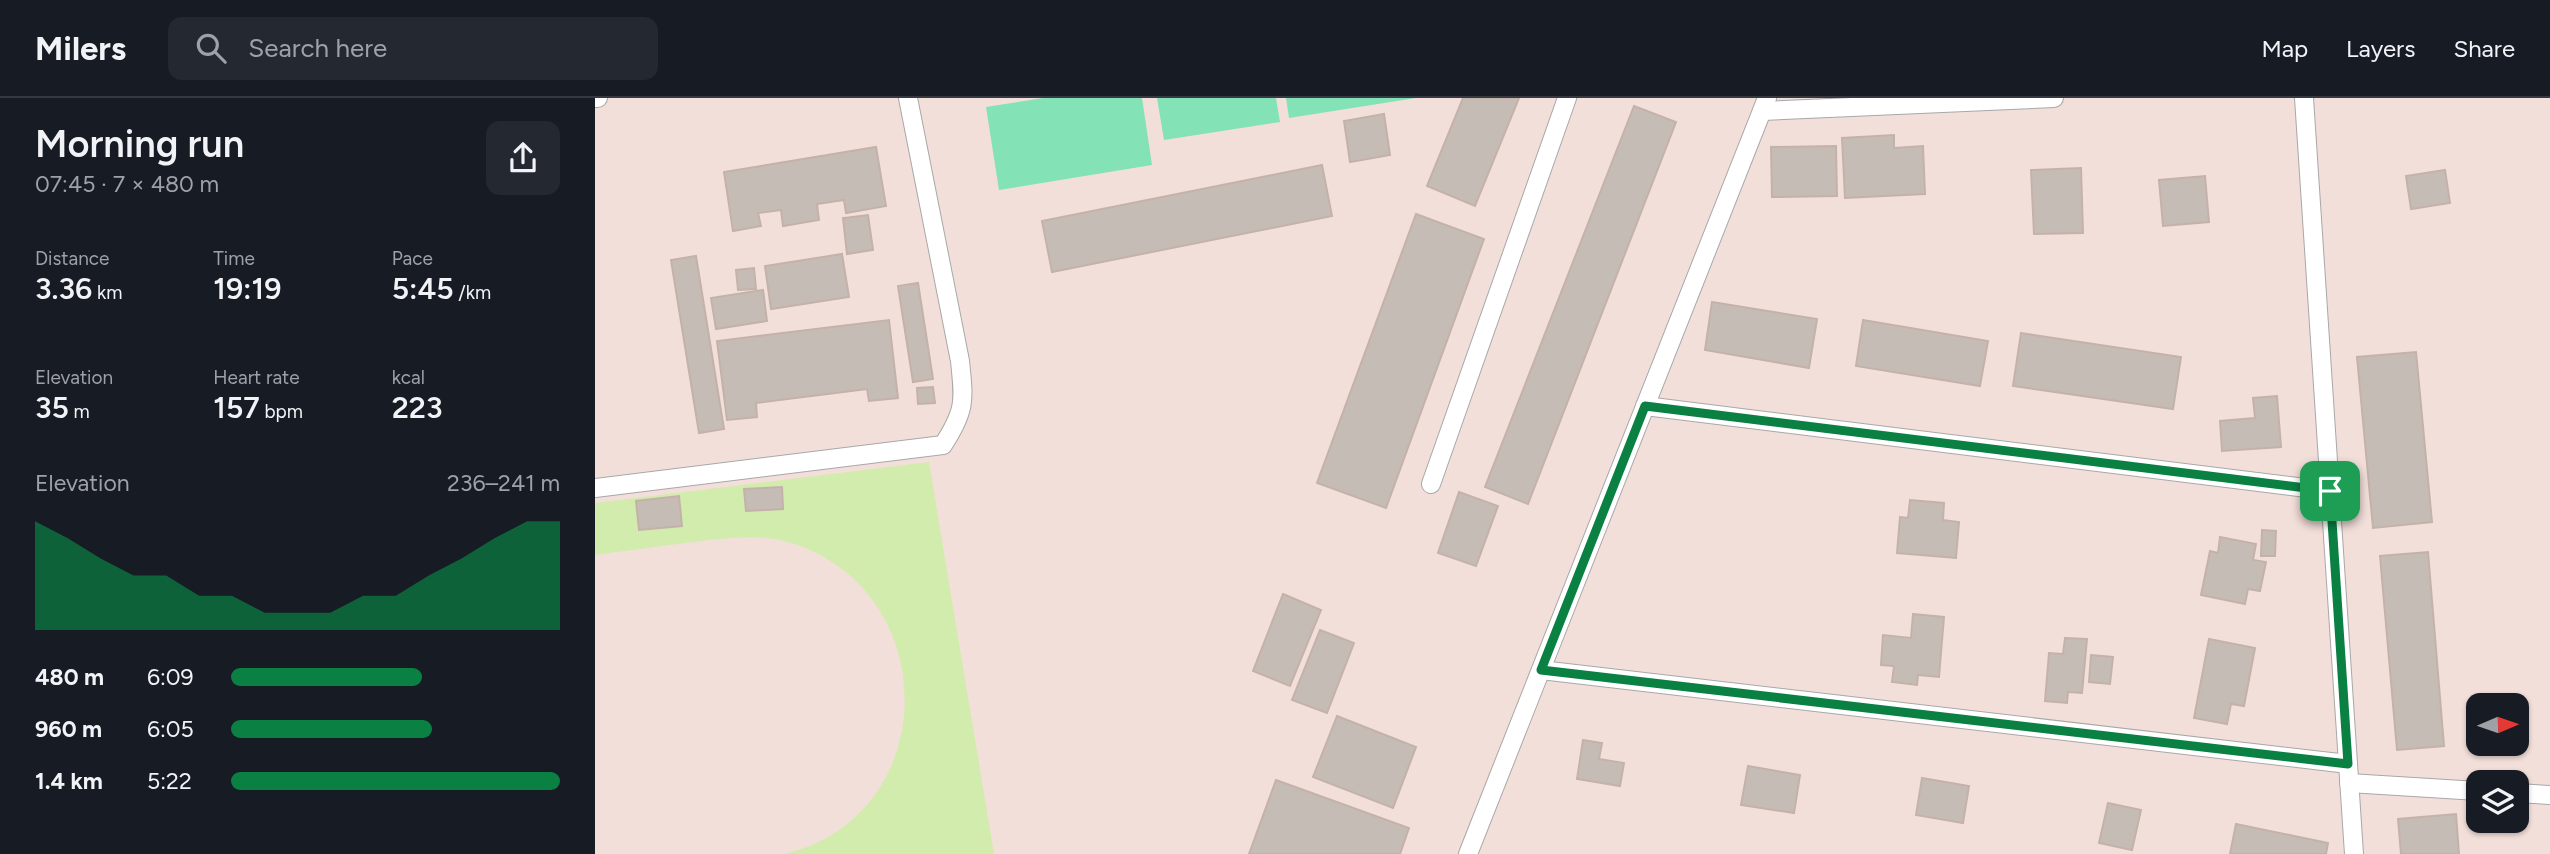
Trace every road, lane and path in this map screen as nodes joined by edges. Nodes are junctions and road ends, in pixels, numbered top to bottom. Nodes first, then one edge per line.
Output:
1 (908, 98) edge
2 (1567, 98) edge
3 (2054, 98) edge
4 (2304, 98) edge
5 (1764, 104) edge
6 (1645, 406) junction
7 (1431, 484) dead end
8 (595, 488) edge
9 (2330, 491) junction
10 (1541, 670) junction
11 (2348, 764) junction
12 (2349, 783) junction
13 (2466, 790) edge
14 (2529, 794) edge
15 (2550, 795) edge
16 (1468, 854) edge
17 (2354, 854) edge

1 - 8 lane
2 - 7 lane
3 - 5 lane
4 - 9 lane
5 - 6 lane
6 - 9 lane
6 - 10 lane
9 - 11 lane
10 - 11 lane
10 - 16 lane
11 - 12 lane
12 - 13 lane
12 - 17 lane
14 - 15 lane

